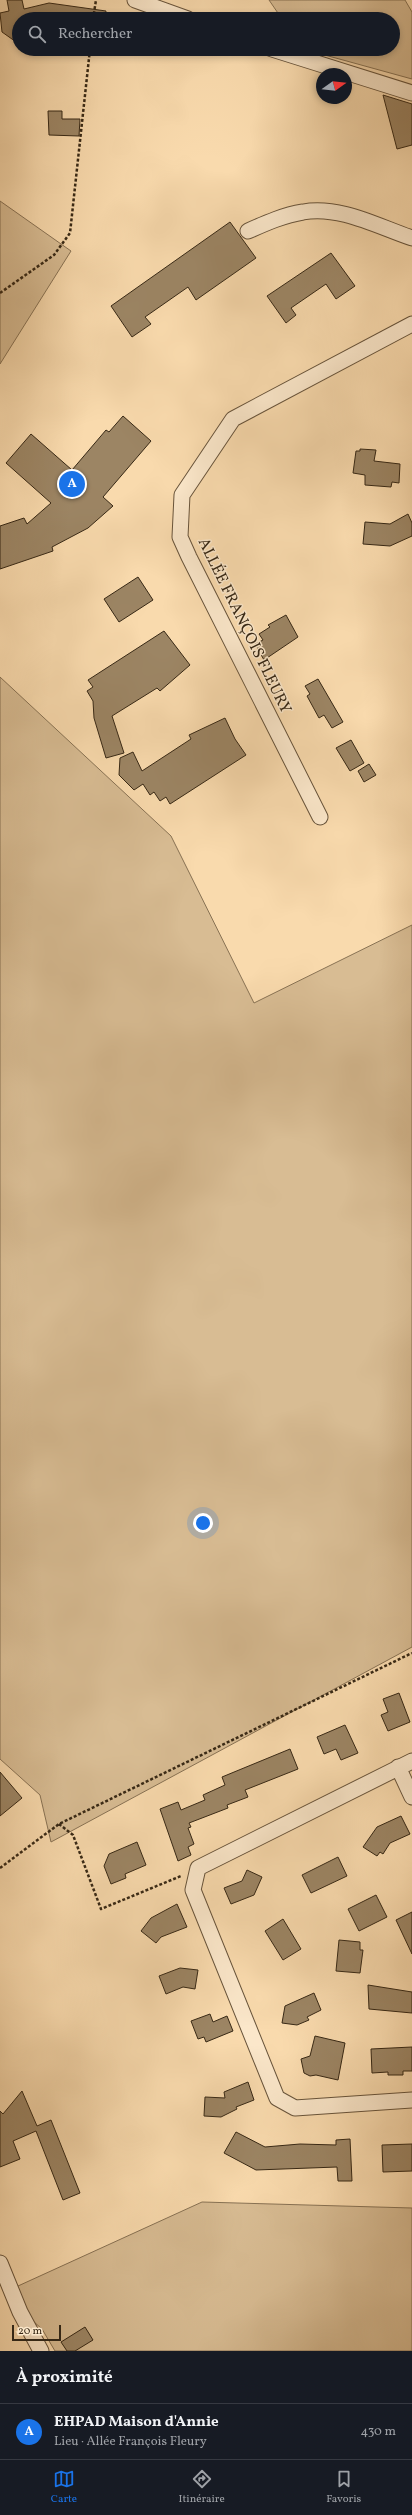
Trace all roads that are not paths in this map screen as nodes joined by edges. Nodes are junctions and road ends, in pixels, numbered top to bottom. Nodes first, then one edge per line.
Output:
1 (135, 0) edge
2 (168, 12) edge
3 (294, 56) edge
4 (412, 93) edge
5 (248, 231) dead end
6 (412, 238) edge
7 (412, 324) edge
8 (320, 818) dead end
9 (412, 1761) edge
10 (398, 1768) junction
11 (412, 1796) edge
12 (412, 2100) edge
13 (0, 2263) edge
14 (41, 2351) edge

1 - 2 street
3 - 4 street
5 - 6 street
7 - 8 street, ALLÉE FRANÇOIS FLEURY
9 - 10 street
10 - 11 street
10 - 12 street
13 - 14 street

